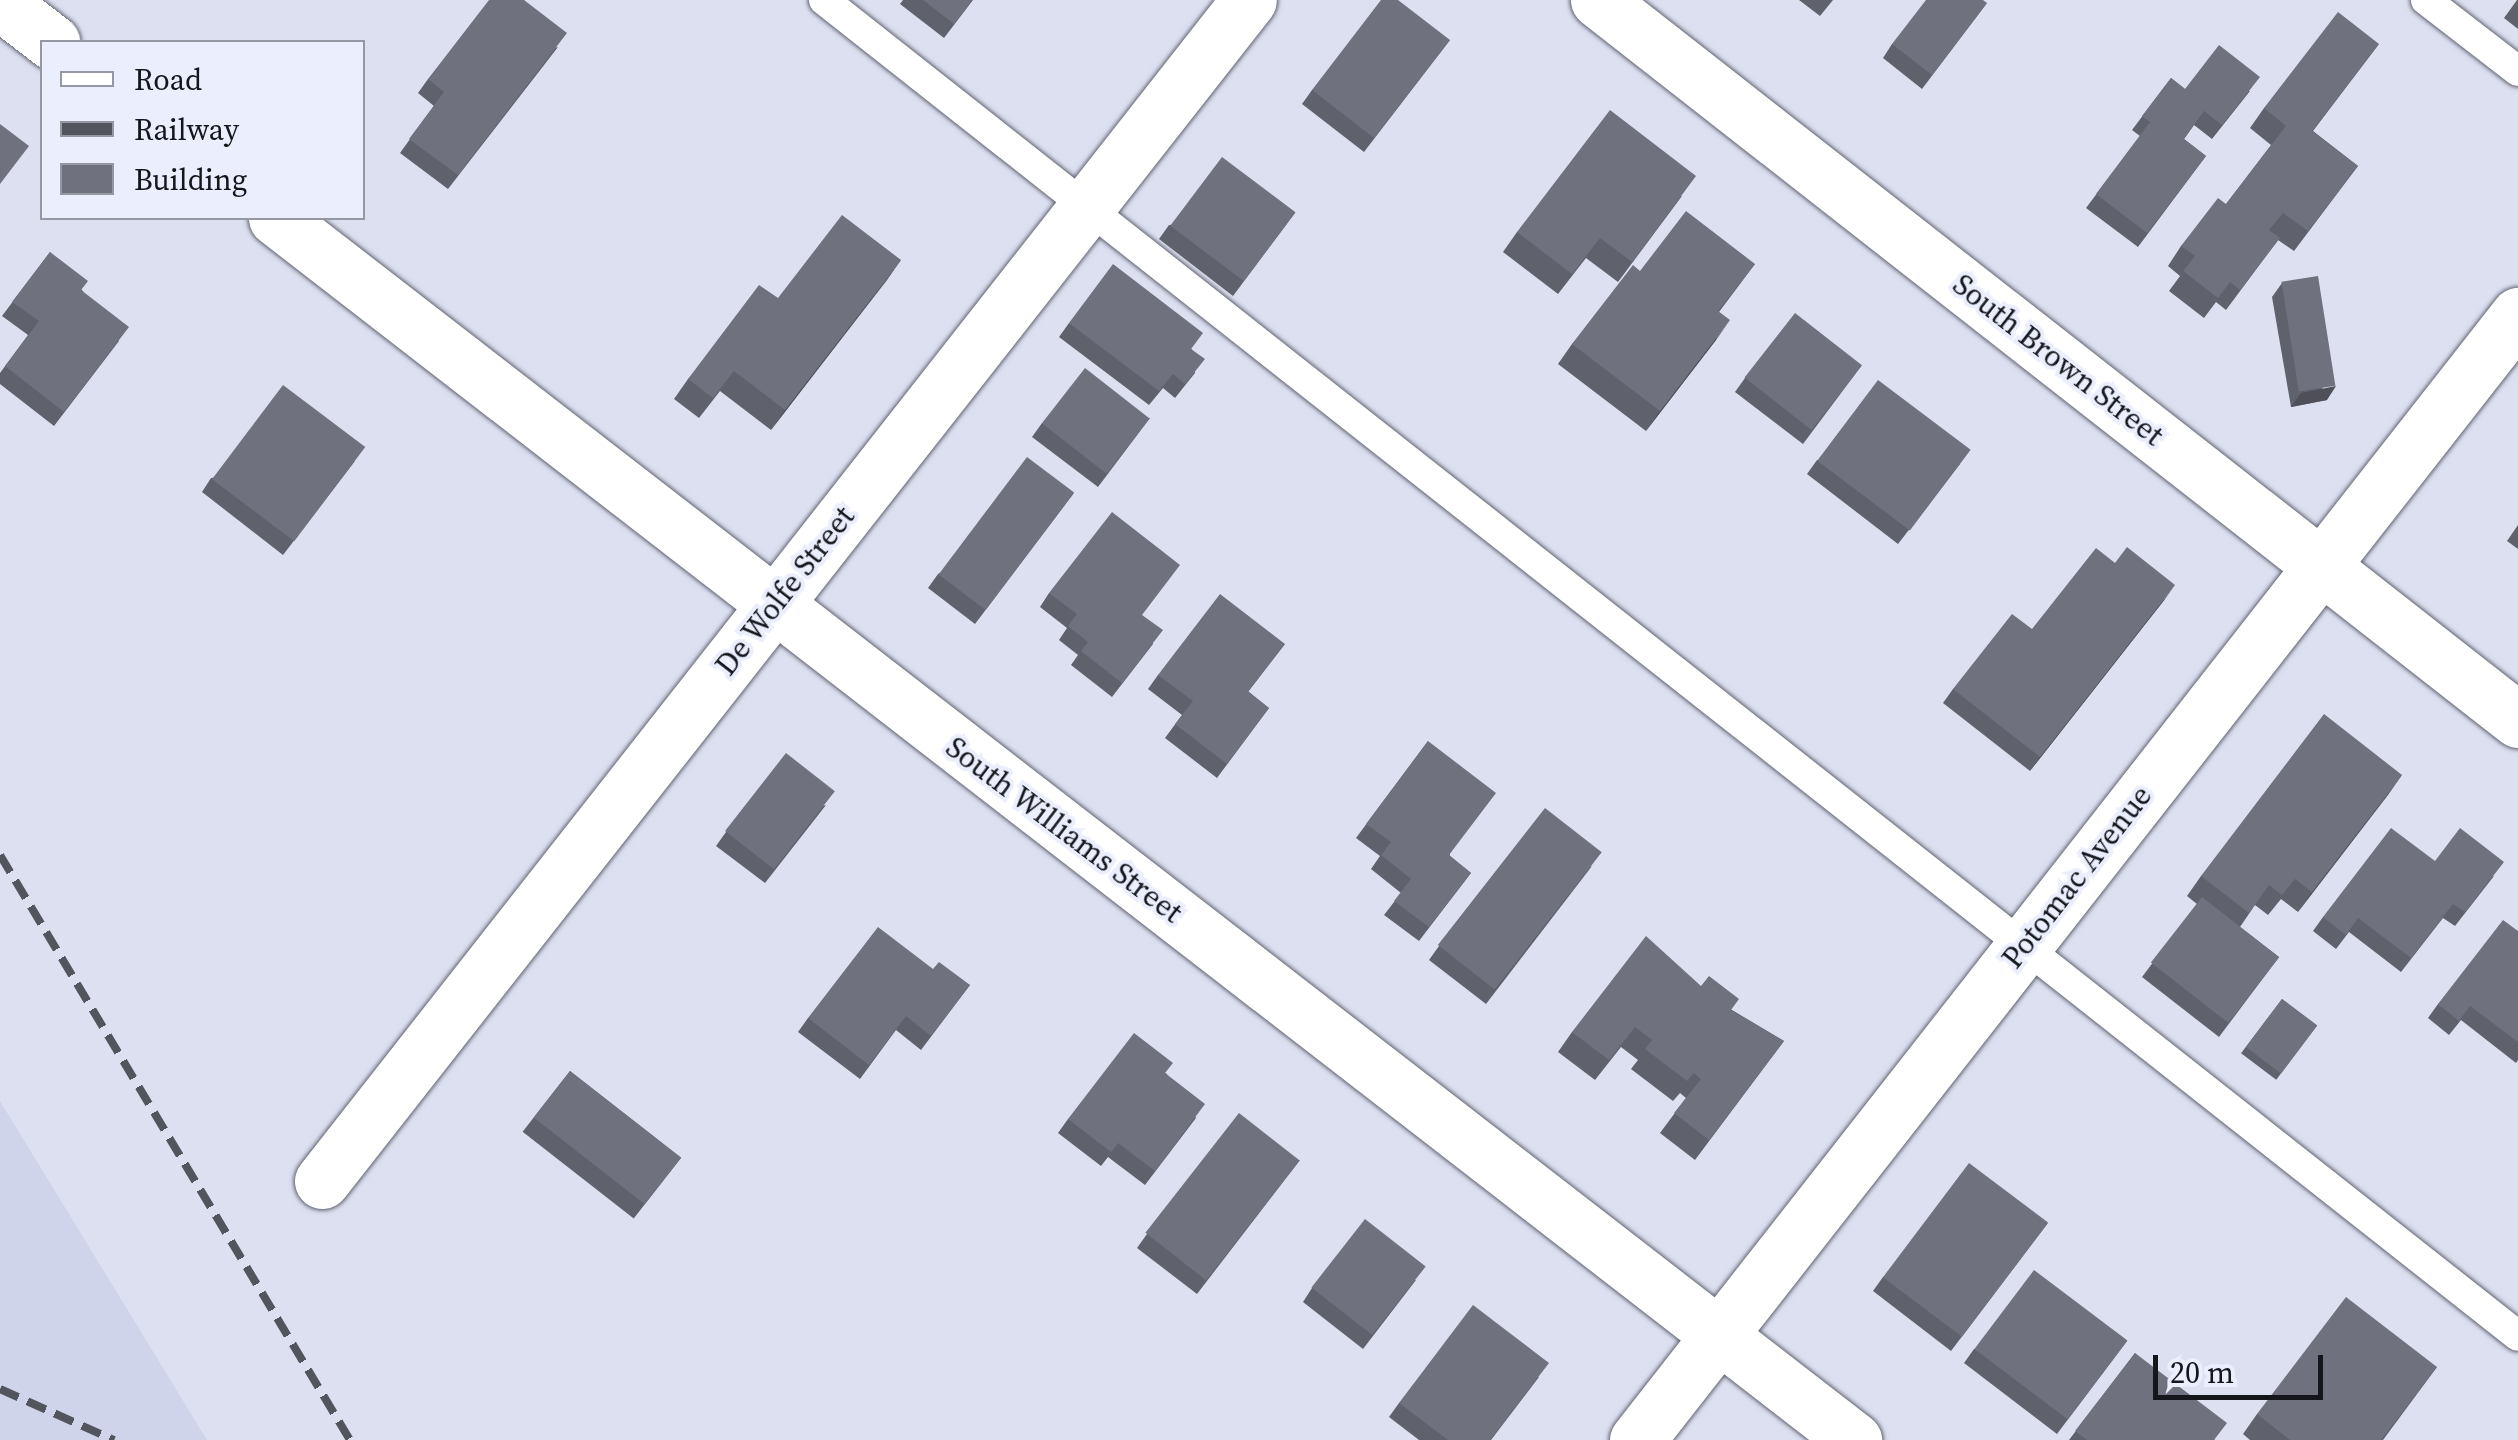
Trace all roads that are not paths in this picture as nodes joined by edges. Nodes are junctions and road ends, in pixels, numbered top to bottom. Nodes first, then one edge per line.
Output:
1 (824, 0) edge
2 (1248, 0) edge
3 (1598, 0) edge
4 (2426, 0) edge
5 (0, 2) edge
6 (49, 40) edge
7 (2518, 71) edge
8 (1086, 208) junction
9 (279, 220) edge
10 (2518, 315) edge
11 (2322, 566) junction
12 (773, 606) junction
13 (2518, 720) edge
14 (2022, 948) junction
15 (322, 1181) dead end
16 (1720, 1332) junction
17 (2518, 1336) edge
18 (1636, 1440) edge
19 (1854, 1440) edge

1 - 8 lane
2 - 8 street, De Wolfe Street
3 - 11 street, South Brown Street
4 - 7 lane
5 - 6 street
8 - 12 street, De Wolfe Street
8 - 14 lane
9 - 12 street, South Williams Street
10 - 11 street, Potomac Avenue
11 - 13 street, South Brown Street
11 - 14 street, Potomac Avenue
12 - 15 street, De Wolfe Street
12 - 16 street, South Williams Street
14 - 16 street, Potomac Avenue
14 - 17 lane
16 - 18 street, Potomac Avenue
16 - 19 street, South Williams Street

